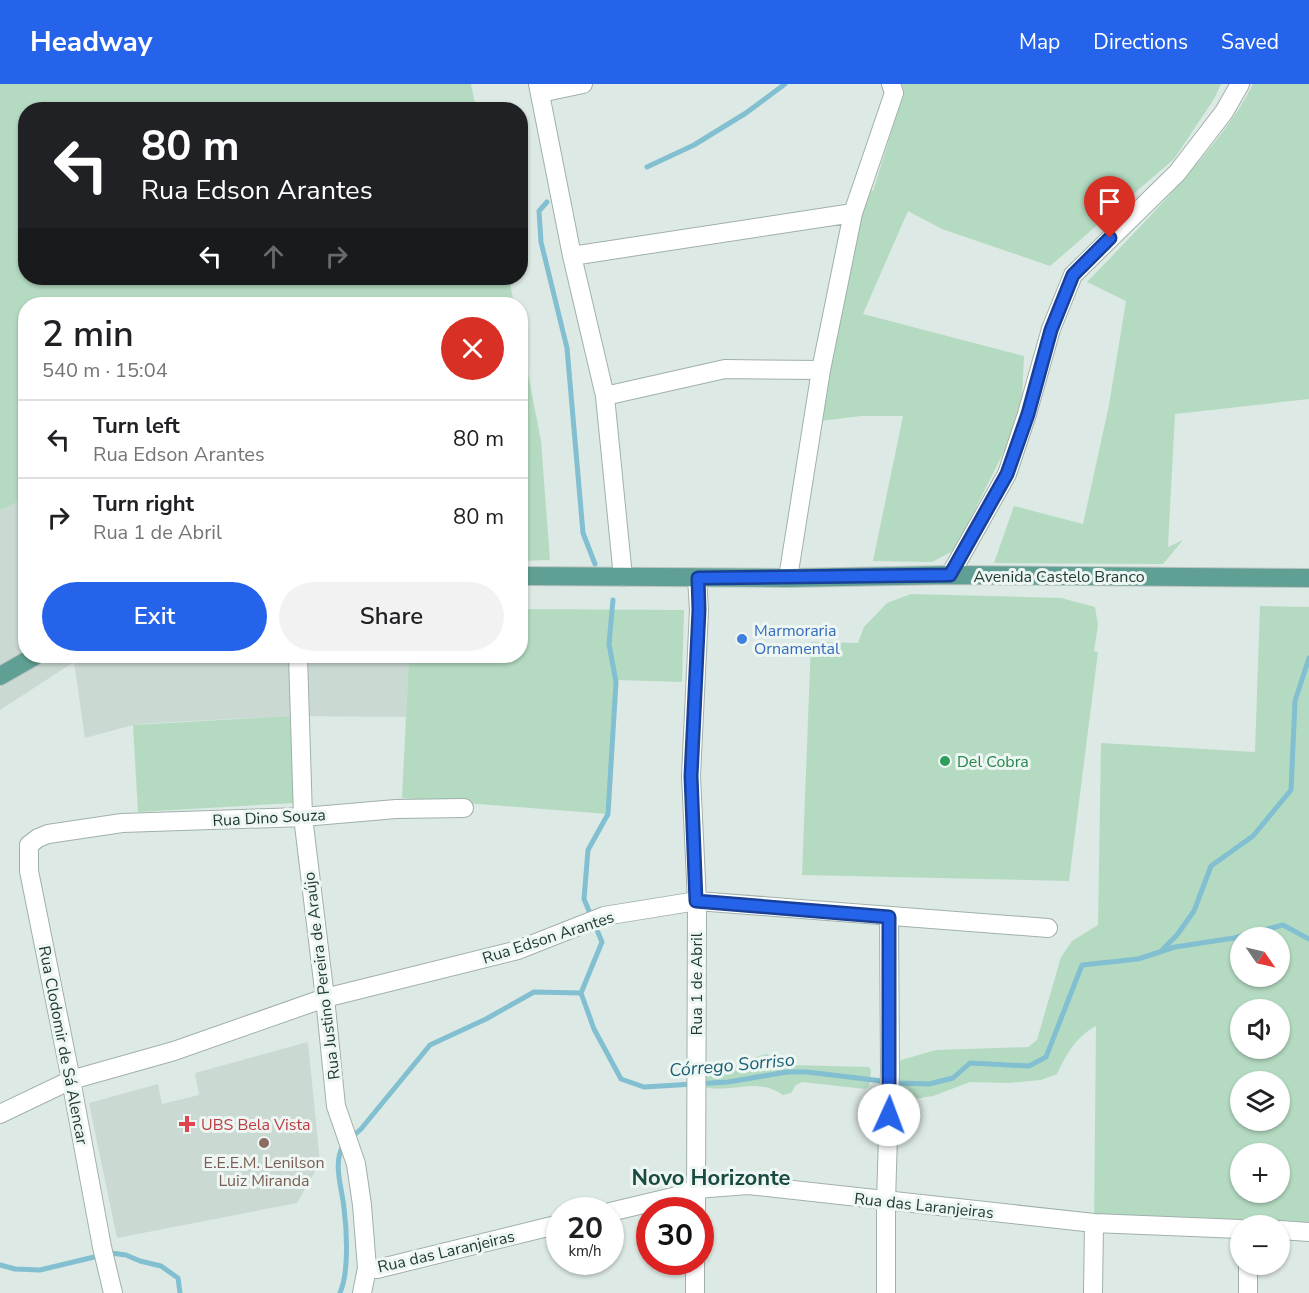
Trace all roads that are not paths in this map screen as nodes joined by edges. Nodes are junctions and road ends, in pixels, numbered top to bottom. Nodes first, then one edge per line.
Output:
1 (584, 84) edge
2 (891, 84) edge
3 (1240, 84) edge
4 (539, 89) edge
5 (853, 213) junction
6 (572, 256) junction
7 (821, 370) junction
8 (605, 396) junction
9 (950, 575) junction
10 (528, 576) edge
11 (623, 577) junction
12 (698, 578) junction
13 (788, 578) junction
14 (1309, 578) edge
15 (23, 663) edge
16 (298, 663) edge
17 (0, 676) edge
18 (464, 808) dead end
19 (303, 817) junction
20 (75, 831) joint
21 (696, 901) junction
22 (889, 917) junction
23 (1048, 928) dead end
24 (325, 998) junction
25 (71, 1080) junction
26 (0, 1114) edge
27 (696, 1189) junction
28 (696, 1197) edge
29 (886, 1201) junction
30 (624, 1209) edge
31 (1094, 1223) junction
32 (546, 1227) edge
33 (1230, 1229) edge
34 (1290, 1231) edge
35 (1309, 1232) edge
36 (367, 1268) junction
37 (695, 1275) edge
38 (1248, 1275) edge
39 (112, 1293) edge
40 (362, 1293) edge
41 (695, 1293) edge
42 (886, 1293) edge
43 (1093, 1293) edge
44 (1248, 1293) edge

1 - 4 street
2 - 5 street
3 - 9 street
4 - 6 street
5 - 6 street
5 - 7 street
6 - 8 street
7 - 8 street
7 - 13 street
8 - 11 street
9 - 13 main road, Avenida Castelo Branco
9 - 14 main road, Avenida Castelo Branco
10 - 11 main road, Avenida Castelo Branco
11 - 12 main road, Avenida Castelo Branco
12 - 13 main road, Avenida Castelo Branco
12 - 21 street, Rua 1 de Abril
15 - 17 main road
16 - 19 street, Rua Justino Pereira de Araújo
18 - 19 street, Rua Dino Souza
19 - 20 street, Rua Dino Souza
19 - 24 street, Rua Justino Pereira de Araújo
20 - 25 street, Rua Clodomir de Sá Alencar
21 - 22 street, Rua Edson Arantes
21 - 24 street, Rua Edson Arantes
21 - 27 street, Rua 1 de Abril
22 - 23 street, Rua Edson Arantes
22 - 29 street
24 - 25 street, Rua Edson Arantes
24 - 36 street, Rua Justino Pereira de Araújo
25 - 26 street, Rua Edson Arantes
25 - 39 street, Rua Clodomir de Sá Alencar
27 - 28 street, Rua 1 de Abril
27 - 29 street, Rua das Laranjeiras
27 - 30 street, Rua das Laranjeiras
29 - 31 street, Rua das Laranjeiras
29 - 42 street
31 - 33 street, Rua das Laranjeiras
31 - 43 street
32 - 36 street, Rua das Laranjeiras
34 - 35 street
36 - 40 street, Rua Justino Pereira de Araújo
37 - 41 street
38 - 44 street

